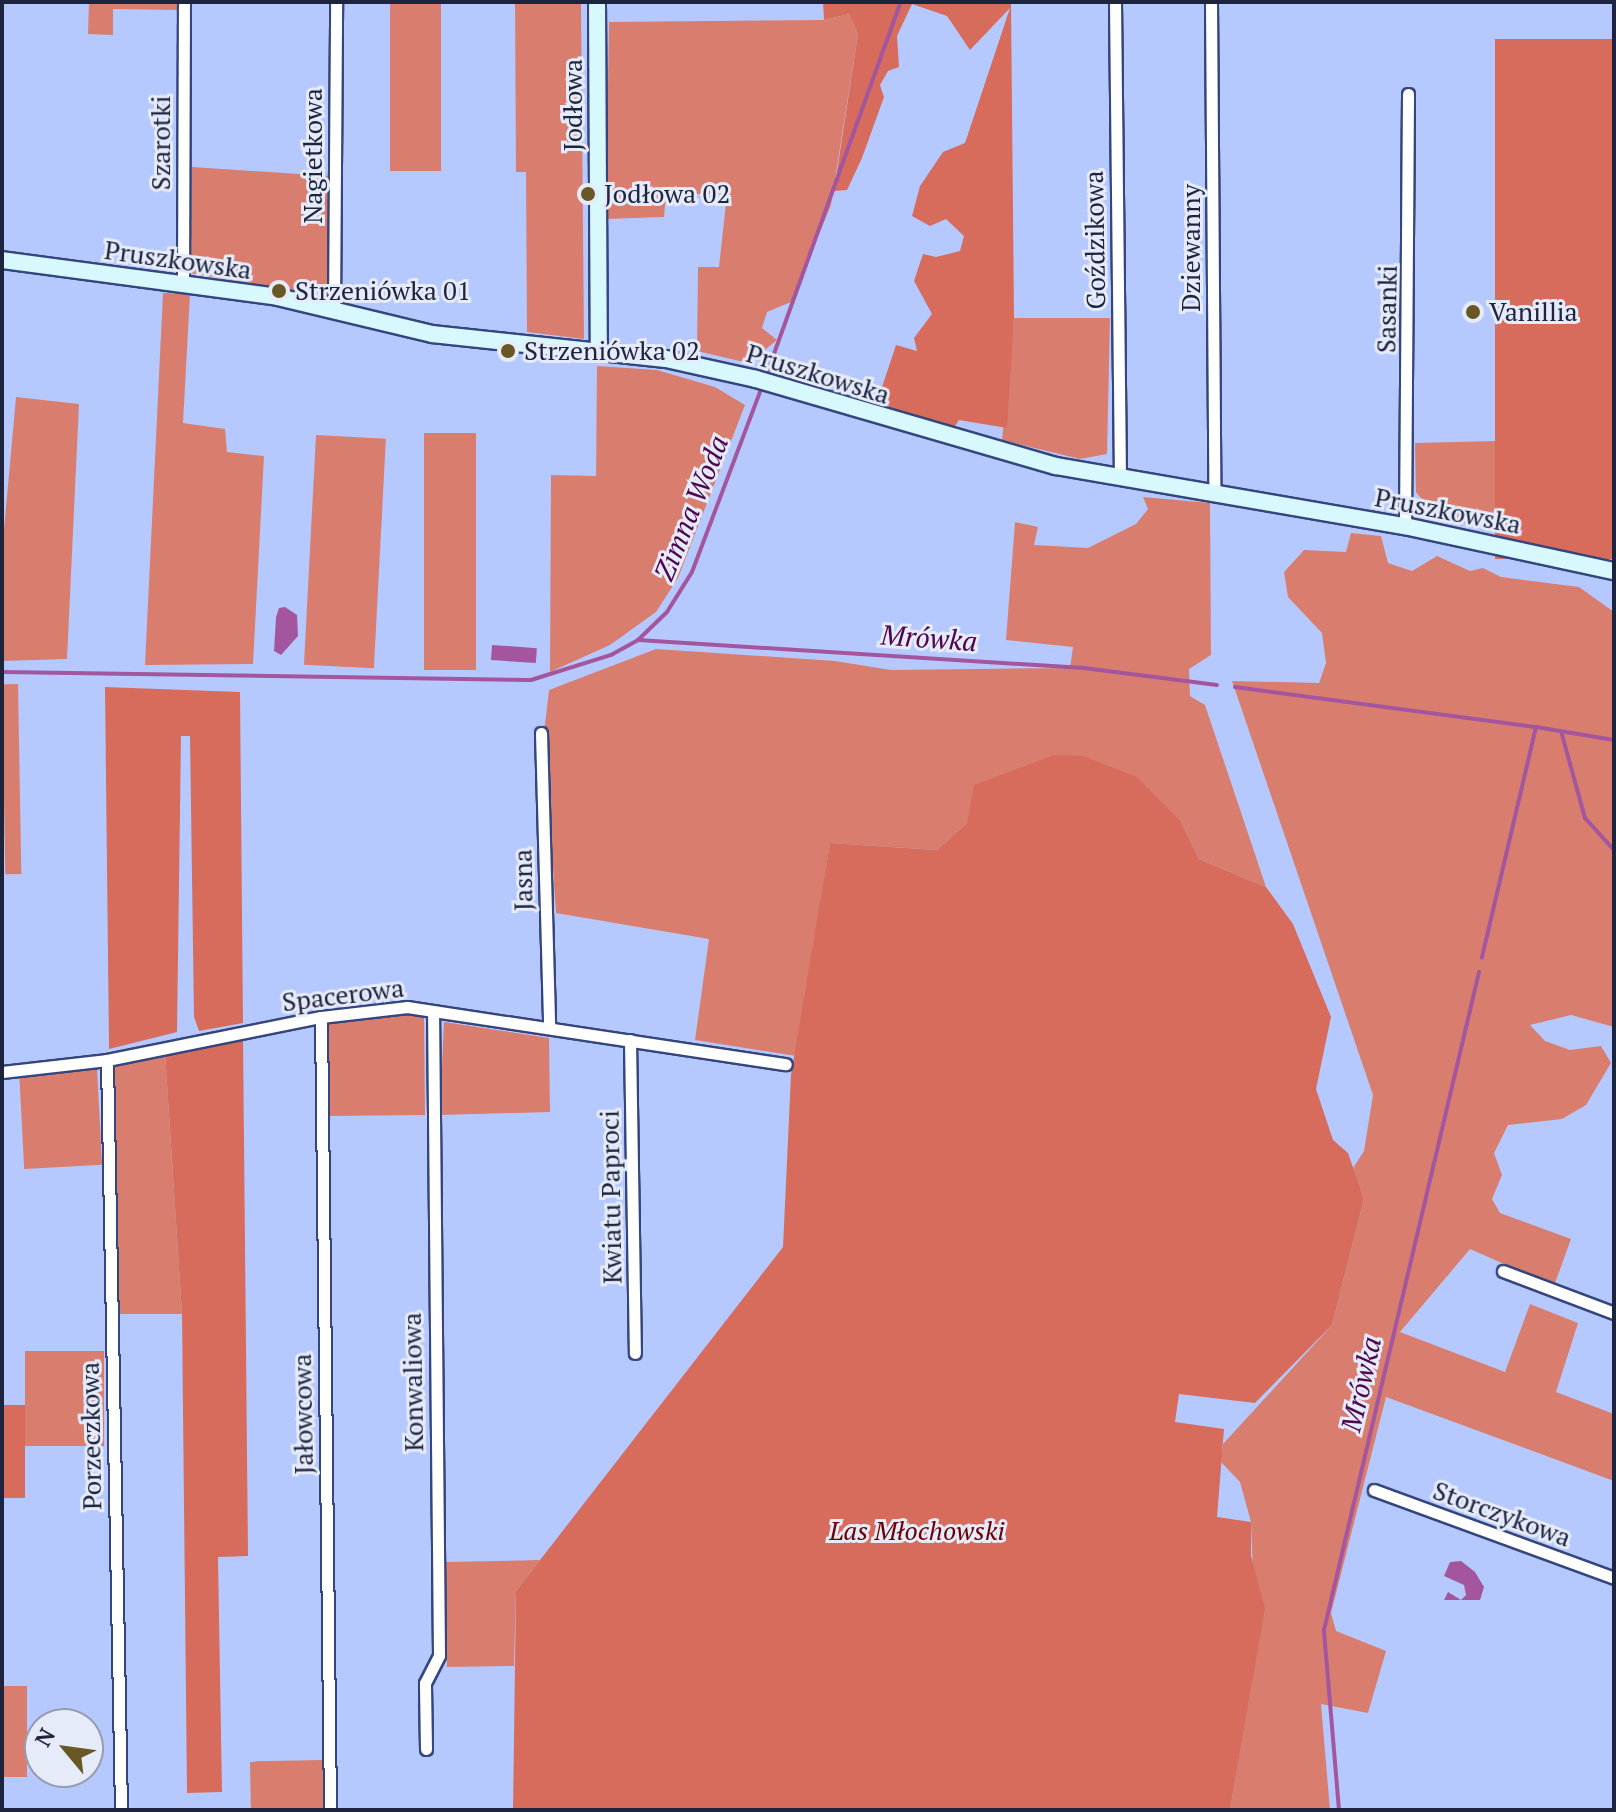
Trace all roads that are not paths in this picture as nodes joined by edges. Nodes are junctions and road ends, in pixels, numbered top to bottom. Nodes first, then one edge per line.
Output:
1 (184, 2) edge
2 (336, 2) edge
3 (597, 2) edge
4 (1115, 2) edge
5 (1211, 2) edge
6 (1408, 94) dead end
7 (2, 260) edge
8 (183, 284) junction
9 (334, 310) junction
10 (599, 352) junction
11 (1120, 477) junction
12 (1214, 493) junction
13 (1405, 526) junction
14 (1614, 571) edge
15 (541, 733) dead end
16 (433, 1011) junction
17 (321, 1017) junction
18 (549, 1026) junction
19 (630, 1040) junction
20 (107, 1060) junction
21 (786, 1064) dead end
22 (2, 1072) edge
23 (1503, 1271) dead end
24 (1614, 1313) edge
25 (635, 1353) dead end
26 (1374, 1490) dead end
27 (1614, 1578) edge
28 (426, 1749) dead end
29 (121, 1810) edge
30 (330, 1810) edge

1 - 8 street, Szarotki
2 - 9 street, Nagietkowa
3 - 10 street, Jodłowa
4 - 11 street, Goździkowa
5 - 12 street, Dziewanny
6 - 13 street, Sasanki
7 - 8 street, Pruszkowska
8 - 9 street, Pruszkowska
9 - 10 street, Pruszkowska
10 - 11 street, Pruszkowska
11 - 12 street, Pruszkowska
12 - 13 street, Pruszkowska
13 - 14 street, Pruszkowska
15 - 18 street, Jasna
16 - 17 street, Spacerowa
16 - 18 street, Spacerowa
16 - 28 street, Konwaliowa
17 - 20 street, Spacerowa
17 - 30 street, Jałowcowa
18 - 19 street, Spacerowa
19 - 21 street, Spacerowa
19 - 25 street, Kwiatu Paproci
20 - 22 street, Spacerowa
20 - 29 street, Porzeczkowa
23 - 24 street
26 - 27 street, Storczykowa

